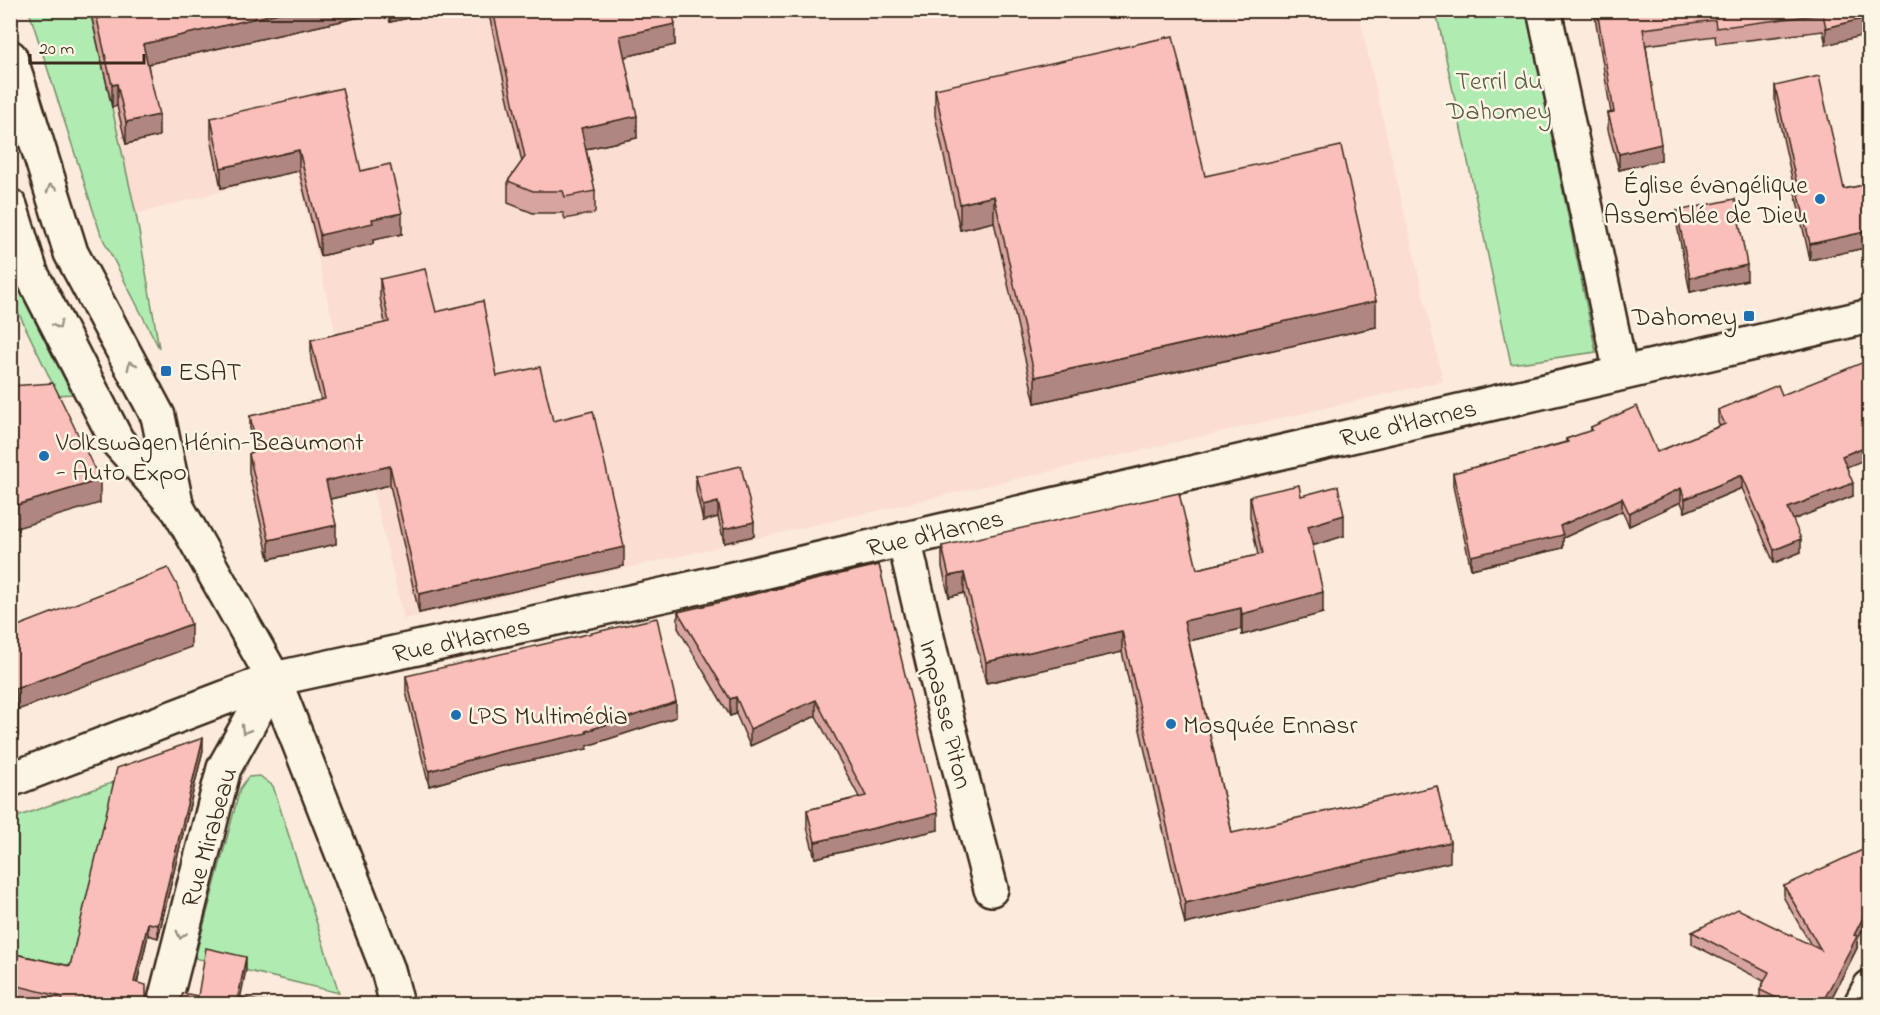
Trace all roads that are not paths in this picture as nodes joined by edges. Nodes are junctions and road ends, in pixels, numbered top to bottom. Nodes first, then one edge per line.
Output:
1 (1544, 10) edge
2 (10, 57) edge
3 (10, 206) edge
4 (1869, 316) edge
5 (1621, 373) junction
6 (178, 509) junction
7 (904, 539) junction
8 (274, 679) junction
9 (10, 780) edge
10 (991, 889) dead end
11 (1869, 987) edge
12 (164, 1005) edge
13 (398, 1005) edge
14 (1861, 1005) edge

1 - 5 main road
6 -> 2 main road
3 -> 6 main road
4 - 5 main road, Rue d'Harnes
5 - 7 main road, Rue d'Harnes
6 - 8 main road
7 - 8 main road, Rue d'Harnes
7 - 10 main road, Impasse Piton
8 - 9 main road, Rue d'Harnes
8 -> 12 main road, Rue Mirabeau
8 - 13 main road
11 - 14 main road

